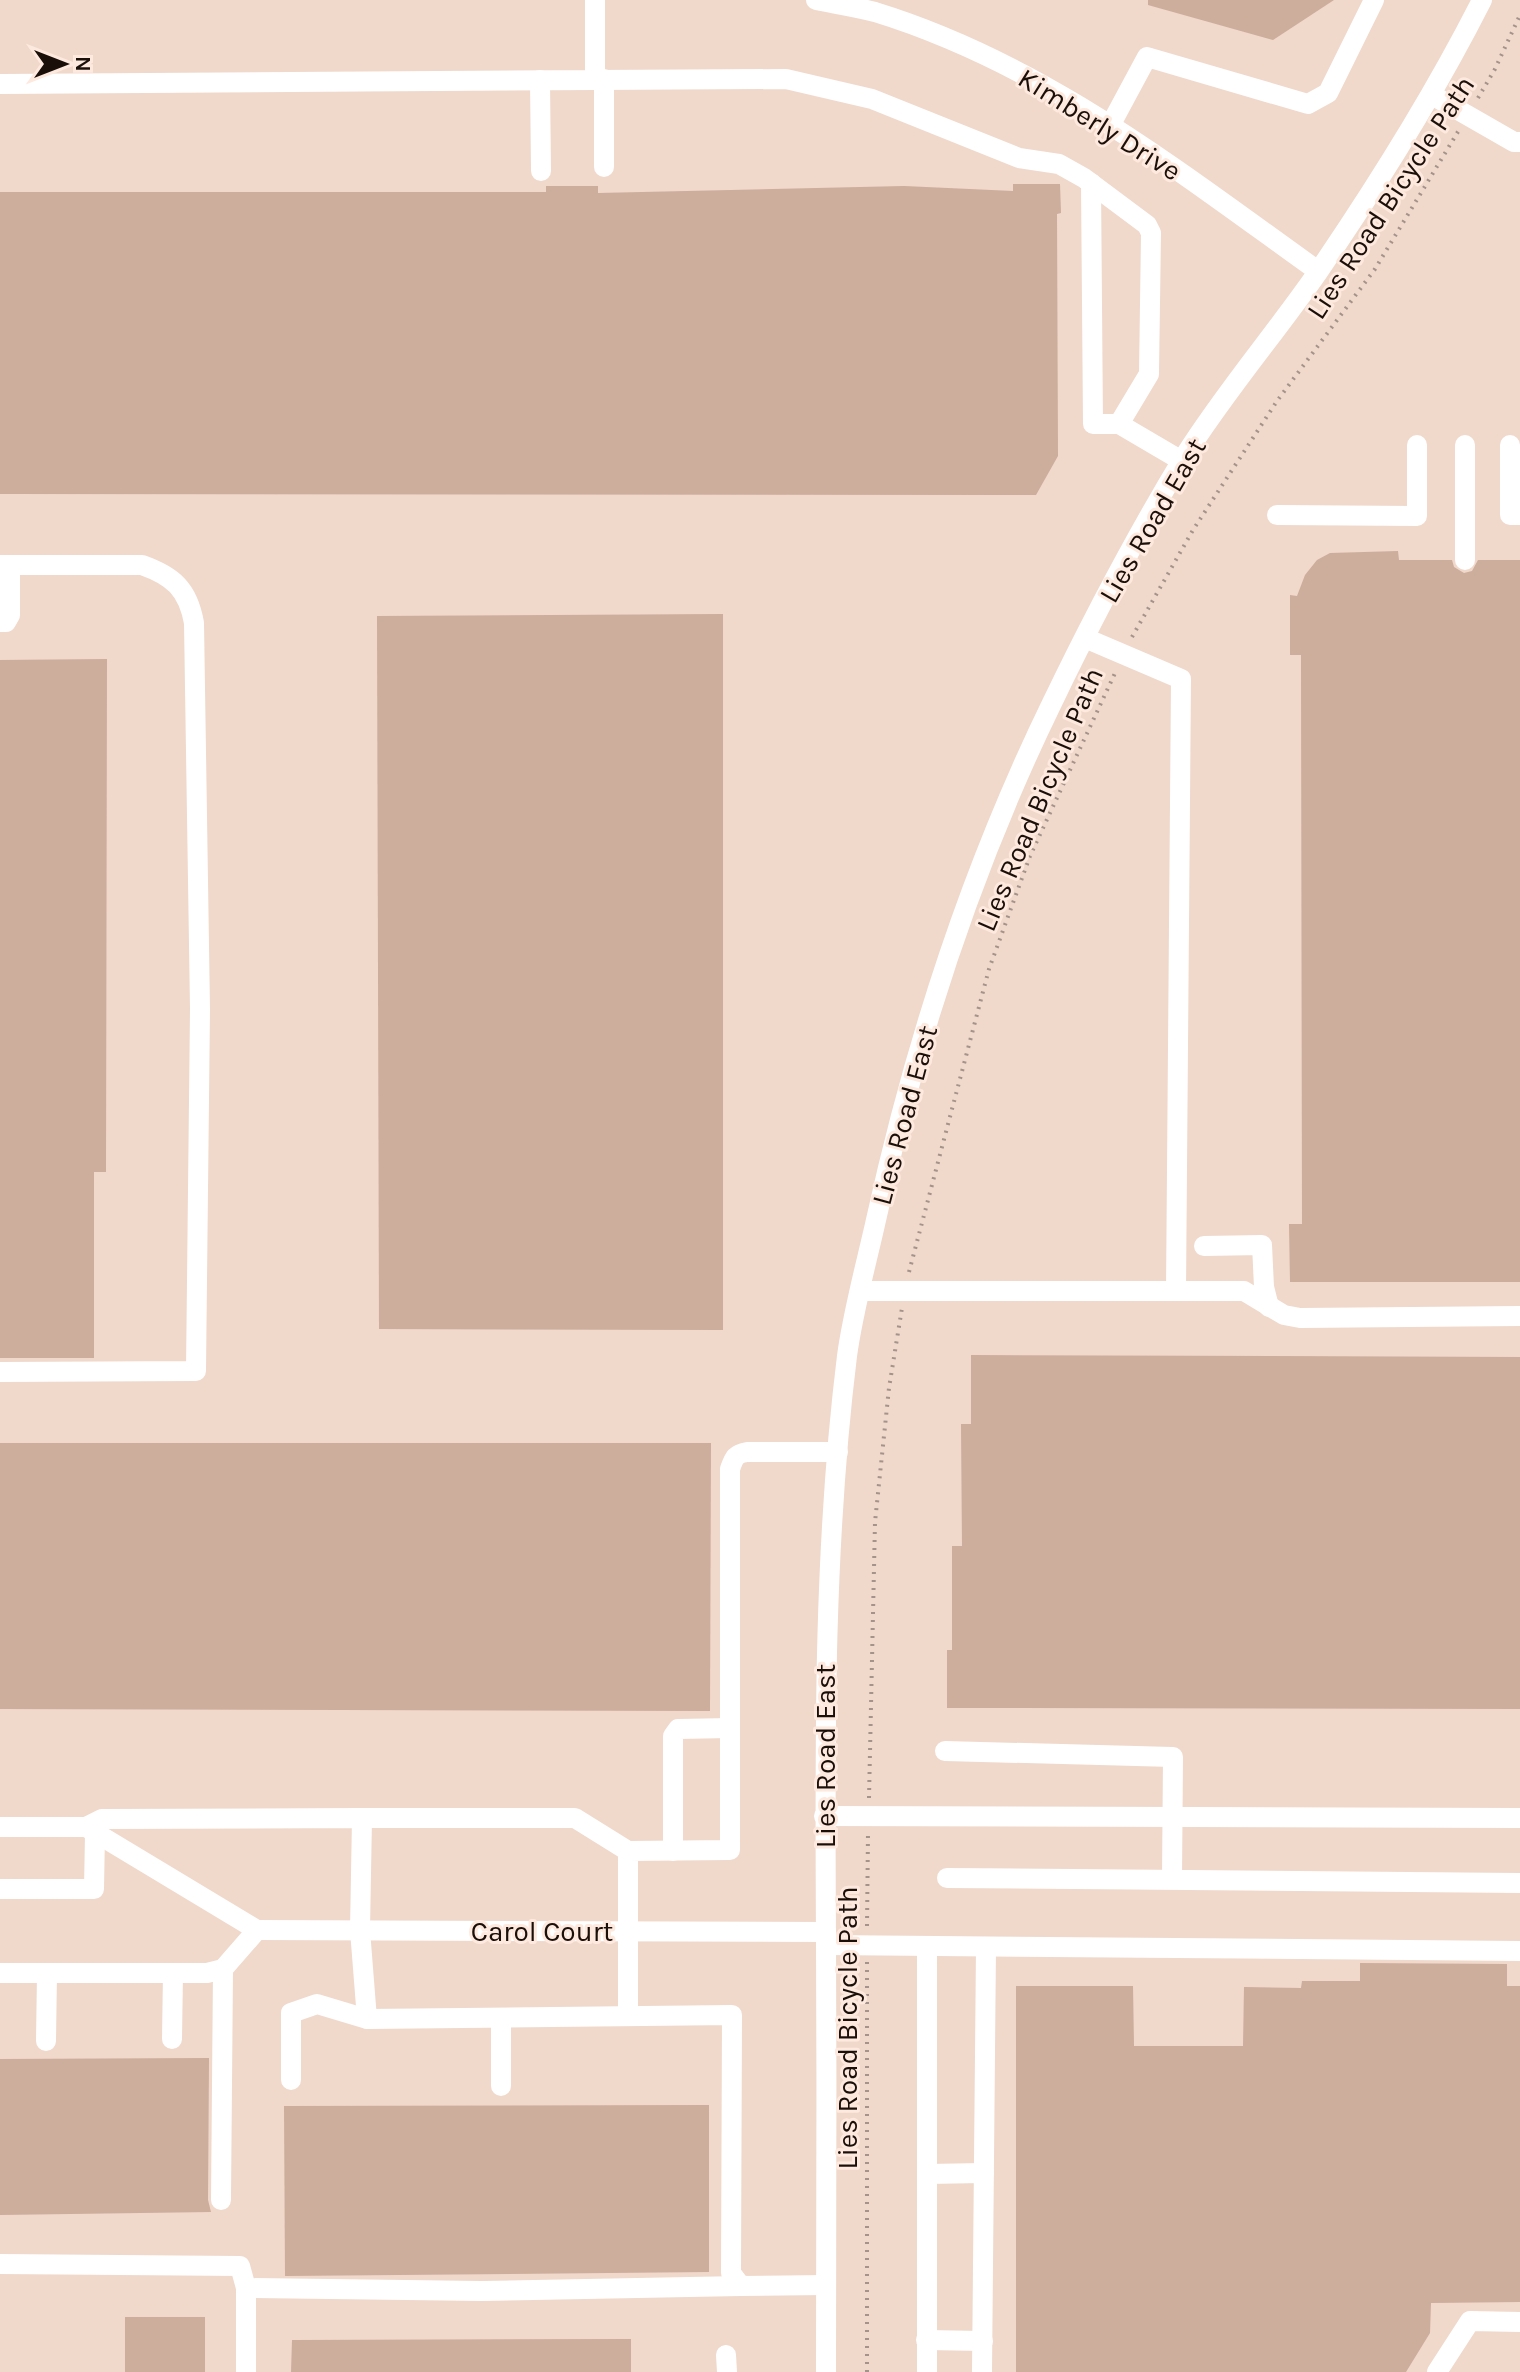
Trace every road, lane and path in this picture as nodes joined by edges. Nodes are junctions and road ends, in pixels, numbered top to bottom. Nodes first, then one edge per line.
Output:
1 (595, 0) edge
2 (816, 0) edge
3 (1374, 0) edge
4 (1482, 0) edge
5 (877, 6) edge
6 (1520, 15) edge
7 (540, 80) junction
8 (600, 80) junction
9 (0, 84) edge
10 (1432, 95) junction
11 (1468, 115) junction
12 (1111, 124) junction
13 (1520, 142) edge
14 (604, 167) dead end
15 (541, 171) dead end
16 (1091, 183) junction
17 (1318, 271) junction
18 (1119, 424) junction
19 (1417, 445) dead end
20 (1465, 445) dead end
21 (1510, 445) dead end
22 (1182, 461) junction
23 (1277, 515) dead end
24 (1520, 515) edge
25 (1465, 560) dead end
26 (5, 565) edge
27 (0, 622) edge
28 (1085, 638) junction
29 (1124, 655) junction
30 (1204, 1246) dead end
31 (861, 1291) junction
32 (905, 1291) junction
33 (1176, 1291) junction
34 (1269, 1307) junction
35 (1520, 1316) edge
36 (0, 1372) edge
37 (838, 1452) junction
38 (730, 1728) junction
39 (945, 1751) dead end
40 (824, 1816) junction
41 (869, 1816) junction
42 (1174, 1817) junction
43 (362, 1818) junction
44 (1520, 1818) edge
45 (0, 1827) edge
46 (90, 1830) junction
47 (628, 1851) junction
48 (673, 1851) junction
49 (947, 1878) dead end
50 (1172, 1878) junction
51 (1520, 1883) edge
52 (0, 1889) edge
53 (257, 1930) junction
54 (360, 1930) junction
55 (628, 1931) junction
56 (826, 1938) junction
57 (867, 1946) junction
58 (927, 1946) junction
59 (986, 1947) junction
60 (1520, 1951) edge
61 (223, 1969) junction
62 (0, 1973) edge
63 (47, 1973) junction
64 (173, 1973) junction
65 (628, 2016) junction
66 (501, 2018) junction
67 (367, 2019) junction
68 (172, 2039) dead end
69 (46, 2041) dead end
70 (291, 2080) dead end
71 (501, 2086) dead end
72 (984, 2173) junction
73 (927, 2174) junction
74 (221, 2200) dead end
75 (0, 2264) edge
76 (826, 2285) junction
77 (741, 2286) junction
78 (246, 2288) junction
79 (1520, 2322) edge
80 (926, 2340) junction
81 (983, 2341) junction
82 (246, 2372) edge
83 (826, 2372) edge
84 (867, 2372) edge
85 (927, 2372) edge
86 (982, 2372) edge
87 (1437, 2372) edge

1 - 8 street
2 - 5 street, Kimberly Drive
3 - 12 street
4 - 10 street, Lies Road East
5 - 12 street, Kimberly Drive
6 - 11 path, Lies Road Bicycle Path
7 - 8 street
7 - 9 street
7 - 15 street
8 - 14 street
8 - 16 street
10 - 11 street
10 - 17 street, Lies Road East
11 - 13 street
11 - 29 path, Lies Road Bicycle Path
12 - 17 street, Kimberly Drive
16 - 18 street
16 - 18 street
17 - 22 street, Lies Road East
18 - 22 street
19 - 23 street
20 - 25 street
21 - 24 street
22 - 28 street, Lies Road East
26 - 27 street
26 - 36 street
28 - 29 street
28 - 31 street, Lies Road East
29 - 32 path, Lies Road Bicycle Path
29 - 33 street
30 - 34 street
31 - 32 street
31 - 37 street, Lies Road East
32 - 33 street
32 - 41 path, Lies Road Bicycle Path
33 - 34 street
34 - 35 street
37 - 38 street
37 - 40 street, Lies Road East
38 - 48 street
38 - 48 street
39 - 42 street
40 - 41 street
40 - 56 street, Lies Road East
41 - 42 street
41 - 57 path, Lies Road Bicycle Path
42 - 44 street
42 - 50 street
43 - 46 street
43 - 47 street
43 - 54 street
45 - 46 street
46 - 52 street
46 - 53 street
47 - 48 street
47 - 55 street
49 - 50 street
50 - 51 street
53 - 54 street, Carol Court
53 - 61 street
54 - 55 street, Carol Court
54 - 67 street
55 - 56 street, Carol Court
55 - 65 street
56 - 57 street, Carol Court
56 - 76 street, Lies Road East
57 - 58 street, Carol Court
57 - 84 path, Lies Road Bicycle Path
58 - 59 street, Carol Court
58 - 73 street
59 - 60 street, Carol Court
59 - 72 street
61 - 64 street
61 - 74 street
62 - 63 street
63 - 64 street
63 - 69 street
64 - 68 street
65 - 66 street
65 - 77 street
66 - 67 street
66 - 71 street
67 - 70 street
72 - 73 street
72 - 81 street
73 - 80 street
75 - 78 street
76 - 77 street
76 - 83 street, Lies Road East
77 - 78 street
78 - 82 street
79 - 87 street
80 - 81 street
80 - 85 street
81 - 86 street

